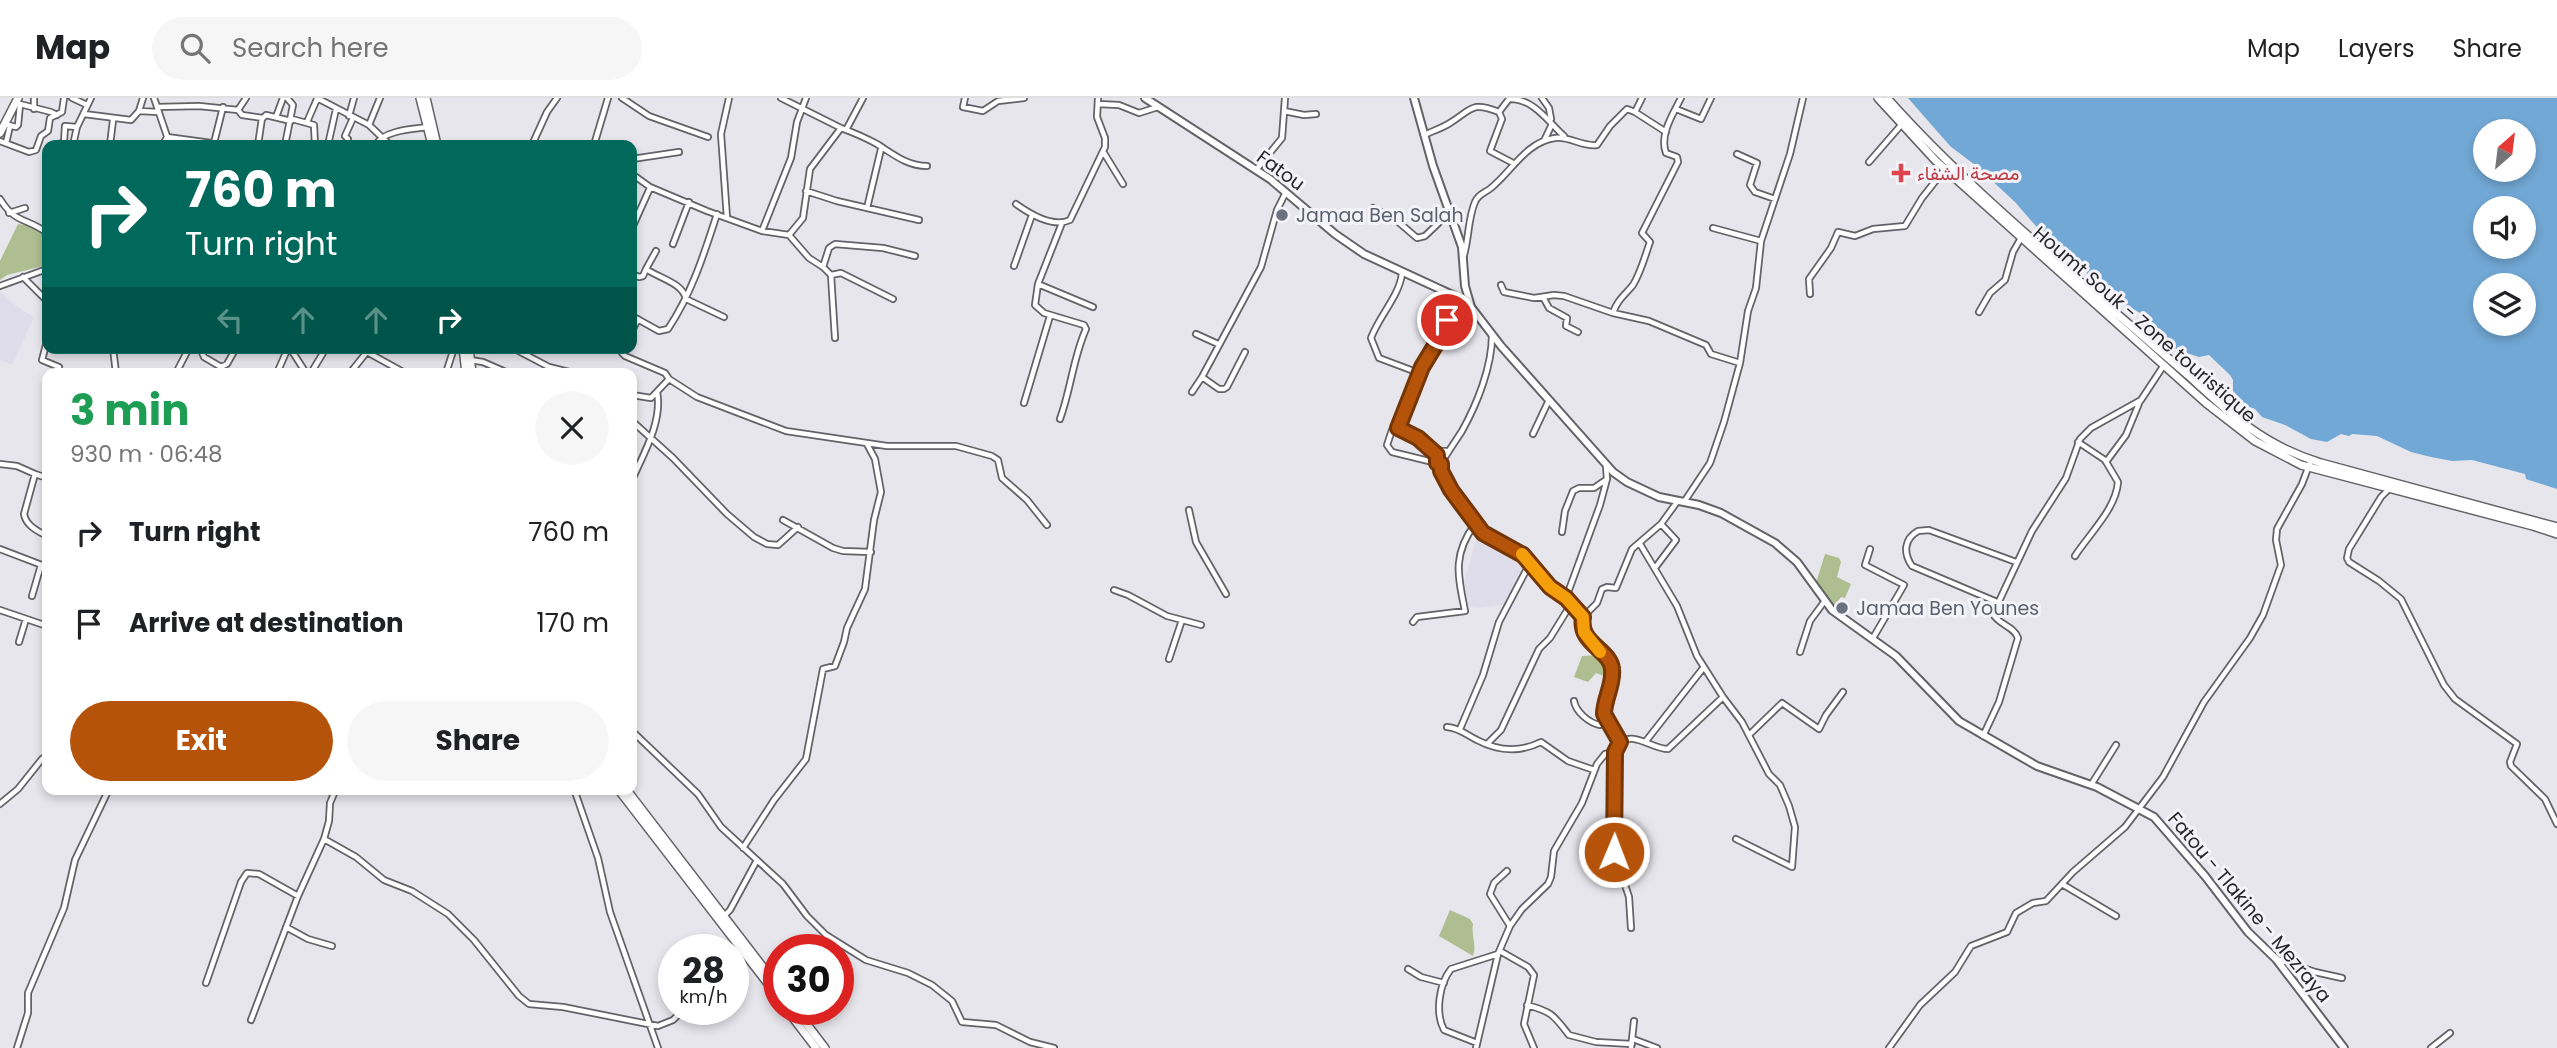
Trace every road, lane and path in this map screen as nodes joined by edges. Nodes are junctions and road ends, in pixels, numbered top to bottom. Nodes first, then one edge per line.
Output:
1 (34, 98) edge
2 (64, 98) edge
3 (72, 98) edge
4 (91, 98) edge
5 (143, 98) edge
6 (154, 98) edge
7 (246, 98) edge
8 (287, 98) edge
9 (317, 98) edge
10 (330, 98) edge
11 (355, 98) edge
12 (380, 98) edge
13 (420, 98) edge
14 (426, 98) edge
15 (556, 98) edge
16 (608, 98) edge
17 (622, 98) edge
18 (729, 98) edge
19 (781, 98) edge
20 (806, 98) edge
21 (863, 98) edge
22 (965, 98) edge
23 (1024, 98) edge
24 (1145, 98) edge
25 (1285, 98) edge
26 (1414, 98) edge
27 (1542, 98) edge
28 (1642, 98) edge
29 (1681, 98) edge
30 (1711, 98) edge
31 (1803, 98) edge
32 (1878, 98) edge
33 (1887, 98) edge
34 (1522, 99) edge
35 (1098, 101) edge
36 (18, 102) edge
37 (87, 105) junction
38 (327, 105) junction
39 (802, 106) junction
40 (223, 107) junction
41 (1158, 107) junction
42 (34, 109) junction
43 (336, 109) junction
44 (1676, 109) junction
45 (158, 110) junction
46 (238, 110) junction
47 (139, 111) junction
48 (1284, 111) junction
49 (1636, 112) junction
50 (1499, 113) junction
51 (84, 114) junction
52 (1316, 114) dead end
53 (57, 116) junction
54 (276, 117) junction
55 (351, 117) junction
56 (261, 118) junction
57 (113, 120) junction
58 (292, 120) junction
59 (307, 122) junction
60 (1551, 122) junction
61 (1902, 124) junction
62 (7, 125) junction
63 (369, 125) junction
64 (430, 126) junction
65 (76, 127) junction
66 (843, 129) junction
67 (1666, 132) junction
68 (0, 133) edge
69 (1423, 135) junction
70 (167, 137) junction
71 (708, 137) dead end
72 (1565, 137) junction
73 (382, 138) junction
74 (64, 140) edge
75 (74, 140) edge
76 (111, 140) edge
77 (166, 140) edge
78 (168, 140) edge
79 (186, 140) edge
80 (215, 140) edge
81 (260, 140) edge
82 (286, 140) edge
83 (314, 140) edge
84 (329, 140) edge
85 (348, 140) edge
86 (384, 140) edge
87 (431, 140) edge
88 (436, 140) edge
89 (534, 140) edge
90 (595, 140) edge
91 (1544, 141) junction
92 (3, 142) edge
93 (881, 149) junction
94 (679, 152) dead end
95 (1104, 153) junction
96 (1737, 154) dead end
97 (637, 158) edge
98 (1869, 162) dead end
99 (1513, 163) junction
100 (927, 166) dead end
101 (1948, 166) junction
102 (1256, 170) junction
103 (637, 178) edge
104 (1123, 184) dead end
105 (650, 187) junction
106 (806, 191) junction
107 (1286, 192) junction
108 (1775, 199) junction
109 (0, 200) edge
110 (689, 202) junction
111 (1016, 204) dead end
112 (25, 208) dead end
113 (867, 208) junction
114 (1373, 208) dead end
115 (9, 213) junction
116 (1449, 213) junction
117 (717, 214) junction
118 (1032, 215) junction
119 (637, 217) edge
120 (727, 218) junction
121 (919, 220) dead end
122 (1062, 223) junction
123 (42, 229) edge
124 (1713, 229) dead end
125 (762, 230) junction
126 (2024, 234) junction
127 (789, 235) junction
128 (1761, 242) junction
129 (673, 244) dead end
130 (656, 251) dead end
131 (915, 256) dead end
132 (1464, 256) junction
133 (1014, 266) dead end
134 (823, 267) junction
135 (646, 269) junction
136 (42, 271) edge
137 (1402, 272) junction
138 (831, 275) junction
139 (637, 276) edge
140 (22, 277) junction
141 (1038, 284) junction
142 (1501, 285) dead end
143 (0, 286) edge
144 (1465, 286) junction
145 (1810, 294) dead end
146 (1543, 296) junction
147 (42, 297) edge
148 (1458, 298) junction
149 (686, 299) junction
150 (893, 299) dead end
151 (1093, 307) dead end
152 (1471, 307) junction
153 (1979, 312) dead end
154 (1613, 313) junction
155 (1050, 316) junction
156 (724, 317) dead end
157 (638, 319) edge
158 (1578, 332) dead end
159 (1196, 334) dead end
160 (1492, 334) junction
161 (835, 338) dead end
162 (1218, 344) junction
163 (1245, 352) dead end
164 (44, 354) edge
165 (203, 354) edge
166 (294, 354) edge
167 (366, 354) edge
168 (375, 354) edge
169 (470, 354) edge
170 (524, 354) edge
171 (623, 354) edge
172 (470, 360) junction
173 (2166, 361) junction
174 (1741, 363) junction
175 (59, 367) dead end
176 (224, 368) edge
177 (305, 368) edge
178 (354, 368) edge
179 (397, 368) edge
180 (471, 368) edge
181 (498, 368) edge
182 (553, 368) edge
183 (1419, 373) junction
184 (1202, 377) junction
185 (669, 379) junction
186 (1192, 391) dead end
187 (657, 392) junction
188 (637, 396) edge
189 (1549, 400) junction
190 (2141, 400) junction
191 (1024, 403) dead end
192 (1060, 419) dead end
193 (637, 425) edge
194 (1398, 428) junction
195 (1533, 434) dead end
196 (650, 437) junction
197 (2078, 442) junction
198 (867, 444) junction
199 (887, 446) junction
200 (1433, 450) junction
201 (1448, 451) junction
202 (875, 459) junction
203 (2106, 462) junction
204 (0, 464) edge
205 (1439, 464) junction
206 (2310, 464) junction
207 (637, 466) edge
208 (1606, 466) junction
209 (35, 474) junction
210 (42, 476) edge
211 (1607, 479) junction
212 (2391, 485) junction
213 (1681, 502) junction
214 (1189, 510) dead end
215 (783, 520) dead end
216 (1475, 524) junction
217 (1661, 524) junction
218 (1047, 525) dead end
219 (798, 527) junction
220 (2557, 527) edge
221 (1562, 531) dead end
222 (42, 533) edge
223 (2557, 534) edge
224 (1640, 544) junction
225 (0, 549) edge
226 (1870, 550) dead end
227 (870, 552) junction
228 (2075, 556) dead end
229 (2017, 562) junction
230 (1530, 563) junction
231 (41, 565) joint
232 (1655, 568) junction
233 (1114, 590) dead end
234 (1226, 594) dead end
235 (32, 596) dead end
236 (1566, 598) junction
237 (1824, 602) junction
238 (1997, 602) junction
239 (1572, 604) junction
240 (0, 610) edge
241 (1583, 617) junction
242 (26, 619) junction
243 (1182, 620) junction
244 (1413, 622) dead end
245 (42, 624) edge
246 (1201, 625) dead end
247 (1873, 638) junction
248 (19, 642) dead end
249 (1800, 652) dead end
250 (1169, 660) dead end
251 (1704, 667) junction
252 (1843, 692) dead end
253 (1723, 697) junction
254 (1574, 701) dead end
255 (1604, 718) junction
256 (1447, 727) dead end
257 (1460, 729) junction
258 (1749, 735) junction
259 (637, 736) edge
260 (1983, 736) junction
261 (1646, 741) junction
262 (1620, 742) junction
263 (1487, 744) junction
264 (2116, 745) dead end
265 (1615, 752) junction
266 (42, 759) edge
267 (1594, 770) junction
268 (2091, 785) junction
269 (106, 795) edge
270 (333, 795) edge
271 (576, 795) edge
272 (623, 795) edge
273 (630, 795) edge
274 (0, 804) edge
275 (2140, 808) junction
276 (2557, 824) edge
277 (324, 839) junction
278 (1736, 839) dead end
279 (743, 848) junction
280 (757, 860) junction
281 (1507, 871) dead end
282 (2062, 884) junction
283 (298, 896) junction
284 (2116, 916) dead end
285 (722, 918) junction
286 (1510, 926) junction
287 (286, 927) junction
288 (1631, 928) dead end
289 (732, 934) edge
290 (332, 946) dead end
291 (1499, 952) junction
292 (749, 957) edge
293 (2276, 959) junction
294 (1408, 969) dead end
295 (763, 971) edge
296 (763, 973) edge
297 (2342, 978) dead end
298 (206, 983) dead end
299 (1444, 983) junction
300 (1527, 1005) junction
301 (251, 1020) dead end
302 (1634, 1021) dead end
303 (649, 1025) junction
304 (798, 1025) edge
305 (807, 1025) edge
306 (659, 1026) joint
307 (2449, 1033) dead end
308 (654, 1034) junction
309 (1632, 1044) edge
310 (1476, 1045) edge
311 (2341, 1046) edge
312 (17, 1048) edge
313 (659, 1048) edge
314 (816, 1048) edge
315 (825, 1048) edge
316 (1054, 1048) edge
317 (1534, 1048) edge
318 (1657, 1048) edge
319 (1889, 1048) edge
320 (2431, 1048) edge

1 - 42 street
2 - 53 street
3 - 37 street
4 - 37 street
5 - 47 street
6 - 45 street
7 - 46 street
8 - 54 street
8 - 58 street
9 - 38 street
9 - 59 street
10 - 38 street
11 - 55 street
12 - 63 street
13 - 64 main road
14 - 64 main road
15 - 89 street
16 - 90 street
17 - 71 street
18 - 120 street
19 - 39 street
20 - 39 street
21 - 66 street
22 - 23 street
24 - 41 street, Fatou
25 - 48 street
26 - 69 street, Fatou
27 - 60 street
28 - 49 street
29 - 44 street
30 - 44 street
31 - 108 street
32 - 61 main road, Houmt Souk - Zone touristique
33 - 101 main road
34 - 50 street
34 - 60 street
35 - 41 street
35 - 95 street
36 - 42 street
36 - 62 main road
36 - 62 street
37 - 51 street
38 - 43 street
39 - 66 street
39 - 125 street
40 - 45 street
40 - 46 street
40 - 80 street
41 - 102 street, Fatou
42 - 53 street
43 - 55 street
43 - 84 street
44 - 67 street
45 - 47 street
45 - 70 street
46 - 56 street
47 - 57 street
48 - 52 street
48 - 102 street
49 - 67 street
49 - 72 street
50 - 69 street
50 - 99 street
51 - 57 street
51 - 65 street
53 - 92 street
54 - 56 street
54 - 58 street
55 - 63 street
55 - 85 street
56 - 81 street
57 - 76 street
58 - 59 street
58 - 82 street
59 - 83 street
60 - 72 street
60 - 91 street
61 - 98 street
61 - 101 main road, Houmt Souk - Zone touristique
62 - 68 main road
62 - 92 street
63 - 73 street
64 - 73 street
64 - 87 main road
64 - 88 main road
65 - 74 street
65 - 75 street
66 - 93 street
66 - 106 street
67 - 154 street
69 - 116 street, Fatou
70 - 77 street
70 - 78 street
70 - 79 street
72 - 91 street
73 - 86 street
91 - 99 street
93 - 100 street
93 - 113 street
94 - 97 street
95 - 104 street
95 - 122 street
96 - 108 street
99 - 132 street
101 - 126 main road, Houmt Souk - Zone touristique
101 - 145 street
102 - 107 street, Fatou
103 - 105 street
105 - 110 street
105 - 119 street
106 - 113 street
106 - 127 street
107 - 137 street, Fatou
107 - 162 street
108 - 128 street
109 - 115 street
110 - 117 street
110 - 129 street
111 - 118 street
112 - 115 street
113 - 121 street
114 - 116 street
115 - 123 street
116 - 132 street, Fatou
117 - 120 street
117 - 149 street
118 - 122 street
118 - 133 street
120 - 125 street
122 - 141 street
124 - 128 street
125 - 127 street
126 - 153 street
126 - 173 main road, Houmt Souk - Zone touristique
127 - 134 street
128 - 174 street
130 - 135 street
131 - 134 street
132 - 144 street, Fatou
134 - 138 street
135 - 139 street
135 - 149 street
136 - 140 street
137 - 148 street, Fatou
137 - 183 street
138 - 150 street
138 - 161 street
140 - 143 street
140 - 147 street
141 - 151 street
141 - 155 street
142 - 146 street
144 - 148 street
144 - 152 street, Fatou
146 - 154 street
146 - 158 street
148 - 152 street, Fatou
148 - 183 street
149 - 156 street
149 - 157 street
152 - 160 street, Fatou
154 - 174 street
155 - 191 street
155 - 192 street
159 - 162 street
160 - 189 street, Fatou
160 - 201 street
162 - 184 street
163 - 184 street
164 - 175 street
165 - 176 street
166 - 177 street
167 - 178 street
168 - 179 street
169 - 172 main road
170 - 182 street
171 - 185 street
172 - 180 main road
172 - 181 street
173 - 190 street
173 - 206 main road, Houmt Souk - Zone touristique
174 - 213 street
183 - 194 street
184 - 186 street
185 - 187 street
185 - 198 street
187 - 188 street
187 - 196 street
189 - 195 street
189 - 208 street, Fatou
190 - 197 street
190 - 203 street
193 - 196 street
194 - 200 street
194 - 205 street
196 - 207 street
196 - 219 street
197 - 203 street
197 - 229 street
198 - 199 street
198 - 202 street
199 - 202 street
199 - 218 street
200 - 201 street
200 - 205 street
201 - 205 street
202 - 227 street
203 - 228 street
204 - 209 street
205 - 216 street
206 - 212 main road, Houmt Souk - Zone touristique
206 - 275 street
208 - 211 street
208 - 213 street, Fatou
209 - 210 street
209 - 222 street
211 - 221 street
211 - 236 street
212 - 220 main road
212 - 223 main road
212 - 276 street
213 - 217 street
213 - 237 street, Fatou - Tlakine - Mezraya
214 - 234 street
215 - 219 street
216 - 230 street
216 - 244 street
217 - 224 street
217 - 232 street
219 - 227 street
224 - 232 street
224 - 241 street
225 - 231 street
226 - 247 street
227 - 279 street
229 - 238 street
229 - 238 street
230 - 236 street
230 - 257 street
231 - 235 street
232 - 251 street
233 - 243 street
236 - 239 street
237 - 247 street, Fatou - Tlakine - Mezraya
237 - 249 street
238 - 260 street
239 - 241 street
239 - 263 street
240 - 242 street
241 - 255 street
242 - 245 street
242 - 248 street
243 - 246 street
243 - 250 street
247 - 260 street, Fatou - Tlakine - Mezraya
251 - 253 street
251 - 261 street
252 - 258 street
253 - 258 street
253 - 261 street
254 - 255 street
255 - 262 street
256 - 257 street
257 - 263 street
258 - 278 street
259 - 279 street
260 - 268 street, Fatou - Tlakine - Mezraya
261 - 262 street
262 - 265 street
263 - 267 street
264 - 268 street
265 - 267 street
265 - 288 street
266 - 274 street
267 - 286 street
268 - 275 street, Fatou - Tlakine - Mezraya
269 - 312 street
270 - 277 street
271 - 303 street
272 - 285 main road
273 - 285 main road
275 - 282 street
275 - 293 street, Fatou - Tlakine - Mezraya
277 - 283 street
277 - 303 street
279 - 280 street
280 - 285 street
280 - 316 street
281 - 286 street
282 - 284 street
282 - 319 street
283 - 287 street
283 - 298 street
285 - 289 main road
285 - 295 main road
286 - 291 street
287 - 290 street
287 - 301 street
291 - 299 street
291 - 300 street
291 - 310 street
292 - 296 main road
293 - 297 street
293 - 311 street, Fatou - Tlakine - Mezraya
294 - 299 street
299 - 310 street
300 - 309 street
300 - 317 street
302 - 309 street
303 - 306 street
303 - 308 street
304 - 314 main road
305 - 315 main road
306 - 308 street
307 - 320 street
308 - 313 street
309 - 318 street

